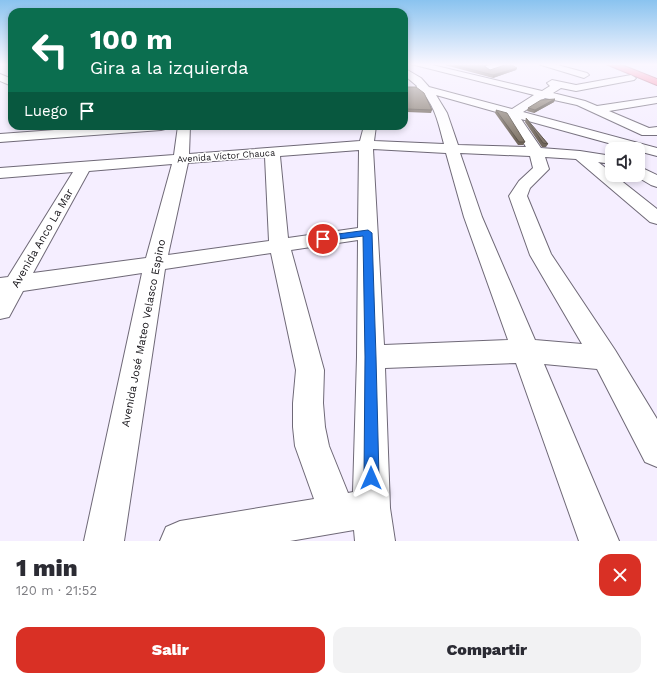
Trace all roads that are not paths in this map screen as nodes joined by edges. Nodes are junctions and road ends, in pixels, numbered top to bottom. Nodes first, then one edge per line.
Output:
1 (425, 89) edge
2 (428, 89) edge
3 (452, 89) edge
4 (544, 89) edge
5 (563, 89) edge
6 (442, 94) junction
7 (657, 100) edge
8 (597, 109) junction
9 (512, 114) junction
10 (623, 122) junction
11 (66, 130) edge
12 (184, 130) edge
13 (18, 132) edge
14 (652, 132) edge
15 (368, 136) edge
16 (605, 138) junction
17 (2, 142) edge
18 (621, 142) edge
19 (641, 142) edge
20 (645, 148) edge
21 (452, 149) junction
22 (272, 152) junction
23 (536, 152) junction
24 (657, 152) edge
25 (580, 155) junction
26 (181, 159) junction
27 (605, 159) edge
28 (645, 163) edge
29 (657, 163) edge
30 (84, 166) junction
31 (0, 173) edge
32 (645, 175) edge
33 (657, 182) edge
34 (657, 218) edge
35 (368, 233) junction
36 (279, 244) junction
37 (155, 262) junction
38 (8, 285) edge
39 (0, 310) edge
40 (525, 351) junction
41 (371, 357) junction
42 (604, 358) junction
43 (657, 450) edge
44 (362, 521) edge
45 (104, 541) edge
46 (180, 541) edge
47 (599, 541) edge

1 - 21 street
2 - 6 street
3 - 6 street
4 - 9 street
5 - 8 street
6 - 9 street
7 - 8 street
8 - 10 street
9 - 16 street
9 - 23 street
10 - 14 street
10 - 16 street
11 - 13 street
12 - 26 street, Avenida José Mateo Velasco Espino
13 - 17 street
14 - 19 street
15 - 21 street, Avenida Víctor Chauca
15 - 22 street, Avenida Víctor Chauca
15 - 35 street
16 - 18 street
20 - 24 street
21 - 23 street, Avenida Víctor Chauca
21 - 40 street
22 - 26 street, Avenida Víctor Chauca
22 - 36 street
23 - 25 street, Avenida Víctor Chauca
23 - 42 street
25 - 27 street, Avenida Víctor Chauca
25 - 34 street
26 - 30 street, Avenida Víctor Chauca
26 - 37 street, Avenida José Mateo Velasco Espino
28 - 29 street
30 - 31 street, Avenida Víctor Chauca
30 - 38 street, Avenida Anco La Mar
32 - 33 street
35 - 36 street
35 - 41 street
36 - 37 street
36 - 44 street
37 - 38 street
37 - 45 street, Avenida José Mateo Velasco Espino
38 - 39 street, Avenida Anco La Mar
40 - 41 street
40 - 42 street
40 - 47 street
41 - 44 street
42 - 43 street
44 - 46 street

